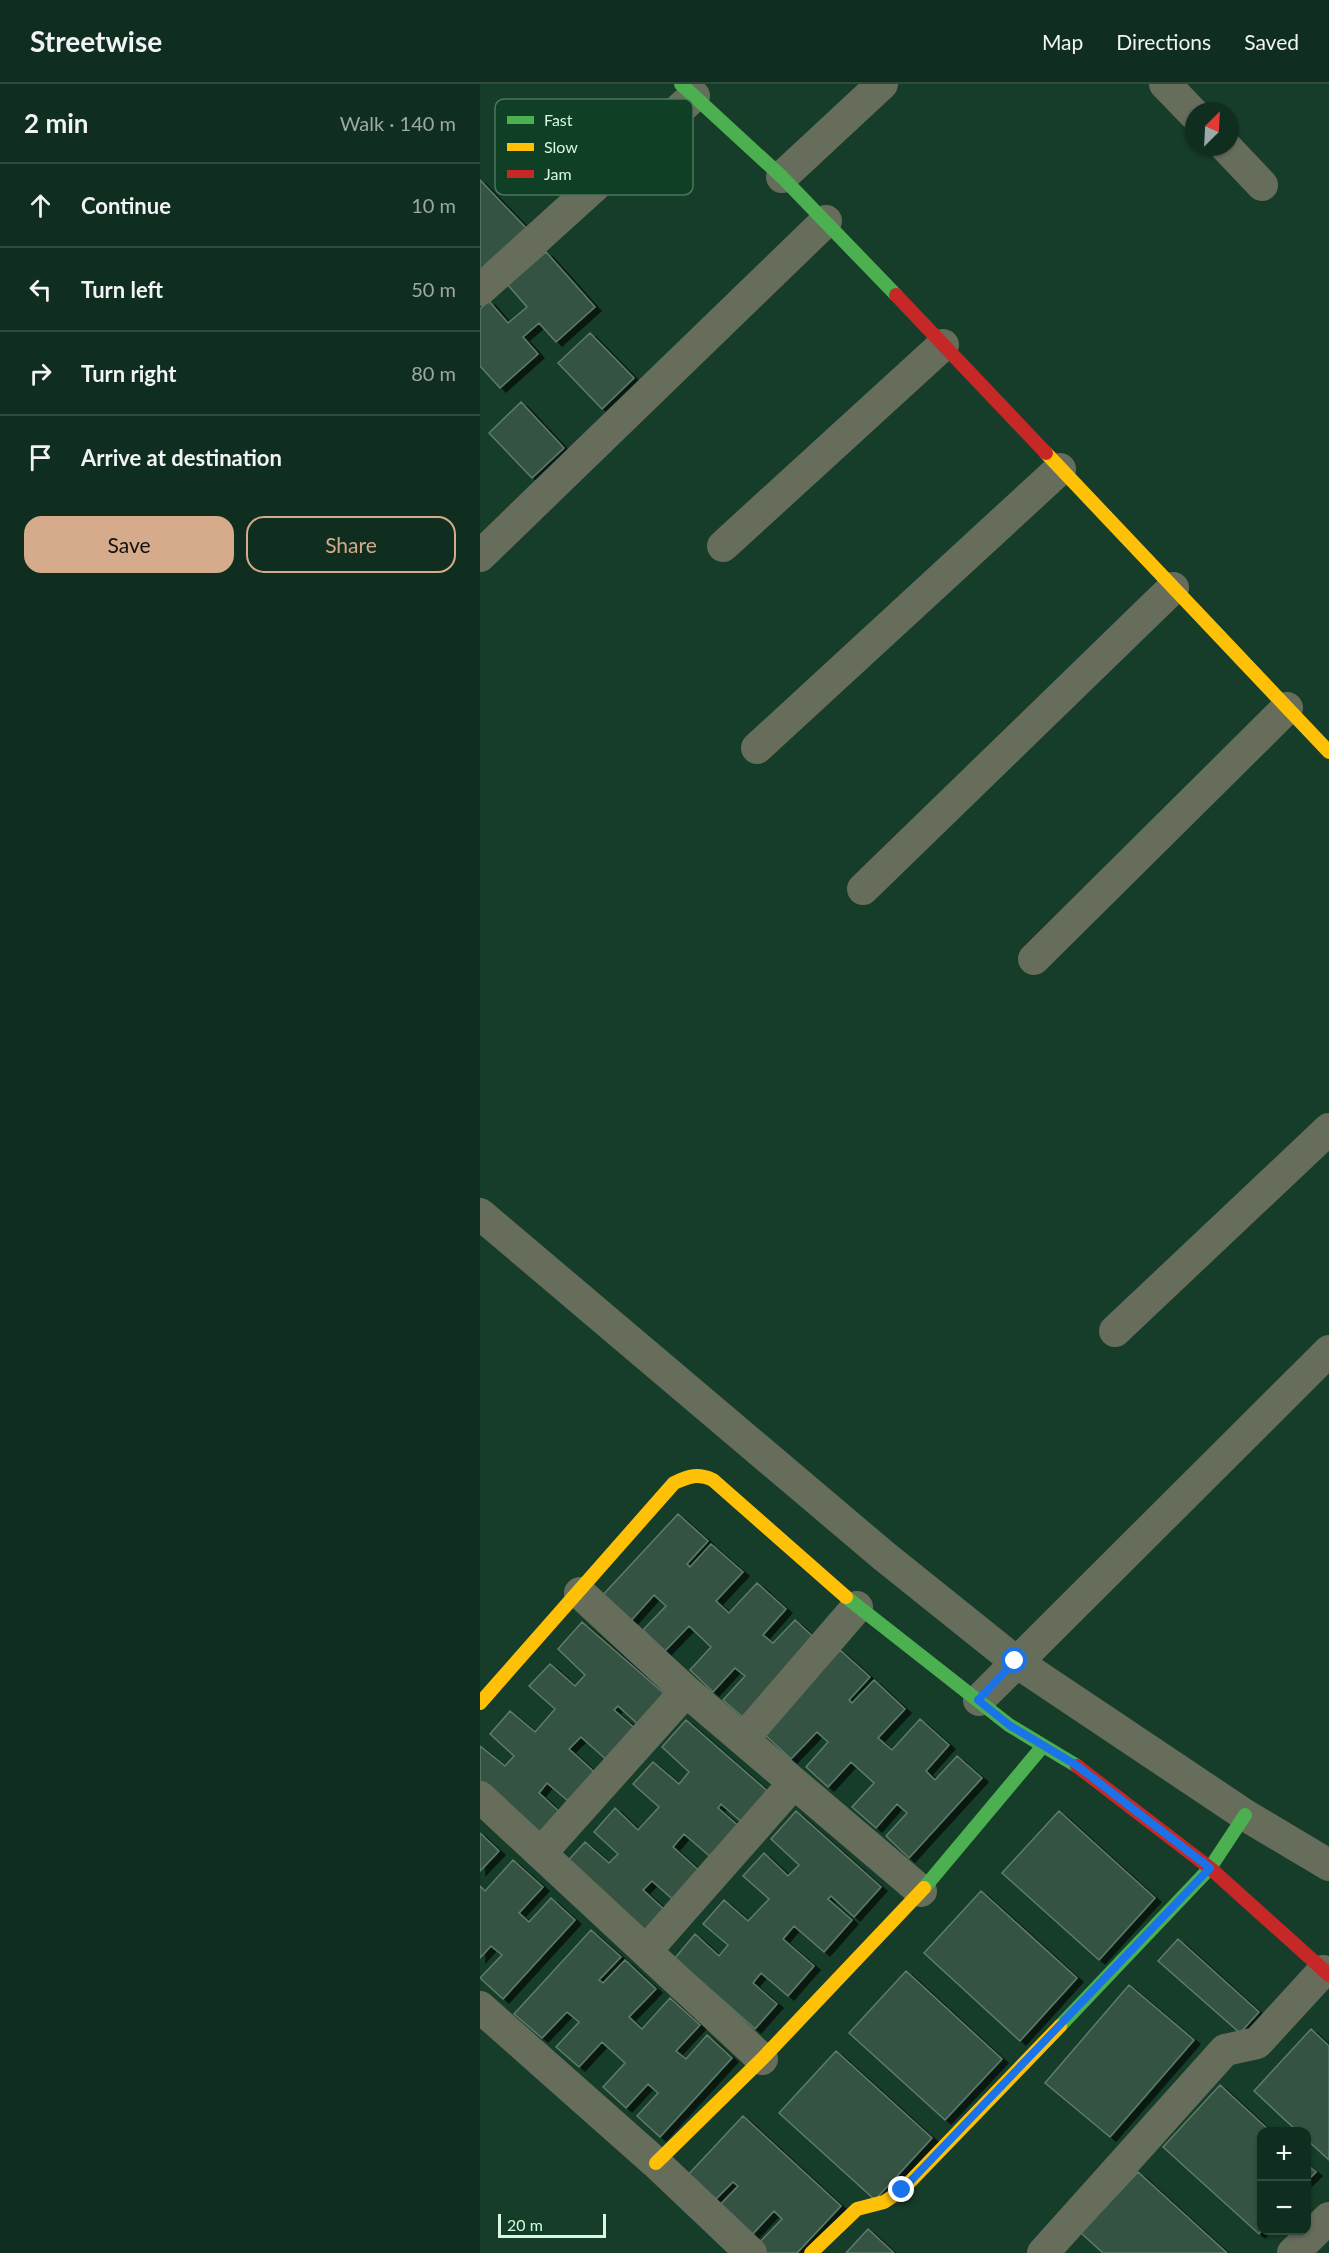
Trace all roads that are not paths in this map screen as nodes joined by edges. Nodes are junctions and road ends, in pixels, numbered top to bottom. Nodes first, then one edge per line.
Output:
1 (882, 84) edge
2 (1165, 84) edge
3 (688, 90) edge
4 (1185, 105) edge
5 (1235, 156) edge
6 (782, 177) junction
7 (1262, 185) dead end
8 (579, 195) edge
9 (826, 221) junction
10 (480, 290) edge
11 (943, 345) junction
12 (1060, 469) junction
13 (723, 546) dead end
14 (480, 556) edge
15 (1173, 588) junction
16 (1287, 708) junction
17 (757, 748) dead end
18 (1329, 752) edge
19 (863, 888) dead end
20 (1034, 959) dead end
21 (1329, 1129) edge
22 (480, 1214) edge
23 (1115, 1331) dead end
24 (1329, 1351) edge
25 (580, 1593) junction
26 (857, 1607) junction
27 (1015, 1661) junction
28 (686, 1691) junction
29 (978, 1700) junction
30 (480, 1703) edge
31 (743, 1739) junction
32 (1042, 1746) junction
33 (793, 1784) junction
34 (480, 1797) edge
35 (1245, 1815) junction
36 (541, 1853) junction
37 (1327, 1860) edge
38 (1210, 1868) junction
39 (921, 1891) junction
40 (646, 1951) junction
41 (1326, 1973) edge
42 (480, 2007) edge
43 (762, 2059) junction
44 (656, 2163) junction
45 (1329, 2218) edge
46 (751, 2253) edge
47 (811, 2253) edge
48 (1043, 2253) edge
49 (1293, 2253) edge

1 - 6 street
2 - 4 street
3 - 6 street
5 - 7 street
6 - 9 street
8 - 10 street
9 - 11 street
9 - 14 street
11 - 12 street
11 - 13 street
12 - 15 street
12 - 17 street
15 - 16 street
15 - 19 street
16 - 18 street
16 - 20 street
21 - 23 street
22 - 27 street
24 - 27 street
25 - 26 street
25 - 28 street
25 - 30 street
26 - 29 street
26 - 31 street
27 - 29 street
27 - 35 street
28 - 31 street
28 - 36 street
29 - 32 street
31 - 33 street
32 - 38 street
32 - 39 street
33 - 39 street
33 - 40 street
34 - 36 street
35 - 37 street
35 - 38 street
36 - 40 street
38 - 41 street
38 - 47 street
39 - 43 street
40 - 43 street
41 - 48 street
42 - 44 street
43 - 44 street
44 - 46 street
45 - 49 street

